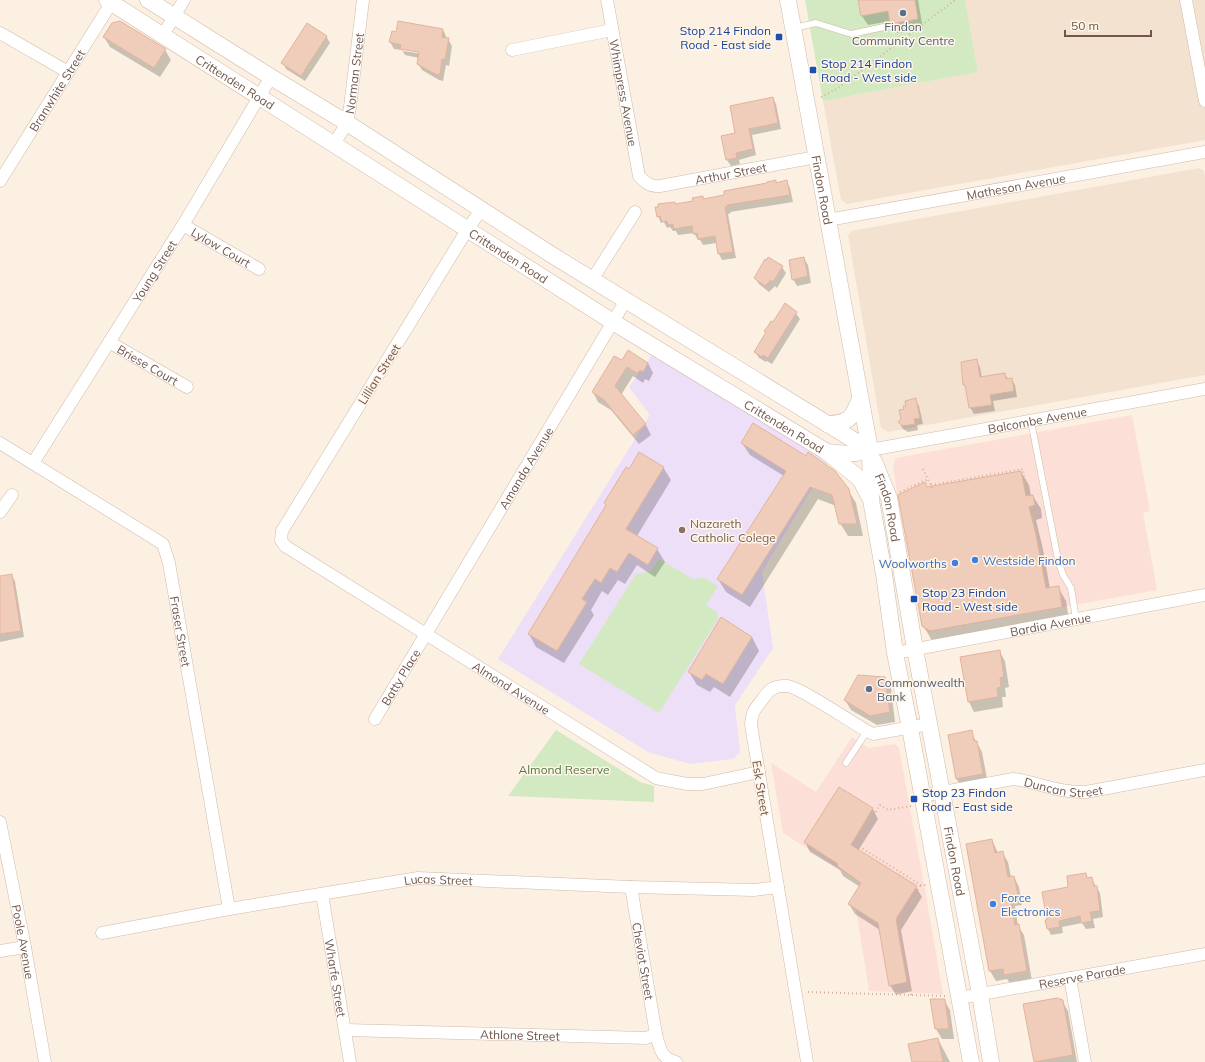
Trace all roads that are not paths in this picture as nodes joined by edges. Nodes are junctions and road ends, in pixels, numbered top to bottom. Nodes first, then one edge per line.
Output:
1 (148, 0) edge
2 (184, 0) edge
3 (363, 0) edge
4 (607, 0) edge
5 (788, 0) edge
6 (1186, 0) edge
7 (110, 1) edge
8 (175, 16) junction
9 (793, 28) junction
10 (884, 28) dead end
11 (612, 30) junction
12 (0, 33) edge
13 (163, 35) junction
14 (512, 50) dead end
15 (68, 72) junction
16 (271, 77) junction
17 (258, 97) junction
18 (1205, 101) edge
19 (347, 123) junction
20 (334, 144) junction
21 (1205, 152) edge
22 (816, 157) junction
23 (0, 181) edge
24 (646, 183) joint
25 (481, 210) junction
26 (635, 212) dead end
27 (828, 220) junction
28 (183, 225) junction
29 (468, 230) junction
30 (259, 269) dead end
31 (592, 280) junction
32 (626, 300) junction
33 (613, 322) junction
34 (109, 342) junction
35 (187, 387) dead end
36 (1205, 389) edge
37 (860, 399) junction
38 (1031, 421) junction
39 (827, 424) junction
40 (0, 442) edge
41 (870, 450) junction
42 (827, 452) junction
43 (33, 463) junction
44 (12, 494) dead end
45 (871, 500) junction
46 (0, 512) edge
47 (281, 540) joint
48 (884, 574) junction
49 (904, 585) junction
50 (1205, 595) edge
51 (1076, 619) junction
52 (425, 635) junction
53 (914, 649) junction
54 (895, 653) junction
55 (375, 719) dead end
56 (928, 724) junction
57 (910, 728) junction
58 (867, 731) junction
59 (846, 763) dead end
60 (1205, 770) edge
61 (759, 772) junction
62 (941, 793) junction
63 (918, 801) junction
64 (0, 822) edge
65 (631, 887) junction
66 (778, 887) junction
67 (322, 894) junction
68 (229, 909) junction
69 (102, 933) dead end
70 (25, 947) junction
71 (0, 951) edge
72 (1205, 954) edge
73 (1070, 978) junction
74 (980, 994) junction
75 (954, 997) junction
76 (346, 1030) junction
77 (656, 1034) junction
78 (976, 1049) edge
79 (45, 1062) edge
80 (350, 1062) edge
81 (676, 1062) edge
82 (807, 1062) edge
83 (991, 1062) edge
84 (1085, 1062) edge

1 - 8 main road, Crittenden Road
2 - 8 street
3 - 19 street, Norman Street
4 - 11 street, Whimpress Avenue
5 - 9 main road, Findon Road
6 - 18 street
7 - 13 main road, Crittenden Road
7 - 15 street, Branwhite Street
8 - 13 street
8 - 16 main road, Crittenden Road
9 - 10 lane
9 - 22 main road, Findon Road
11 - 14 street
11 - 24 street, Whimpress Avenue
12 - 15 street
13 - 17 main road, Crittenden Road
15 - 23 street, Branwhite Street
16 - 17 street, Young Street
16 - 19 main road, Crittenden Road
17 - 20 main road, Crittenden Road
17 - 28 street, Young Street
19 - 20 street, Norman Street
19 - 25 main road, Crittenden Road
20 - 29 main road, Crittenden Road
21 - 27 street, Matheson Avenue
22 - 24 street, Arthur Street
22 - 27 main road, Findon Road
25 - 29 street, Lillian Street
25 - 31 main road, Crittenden Road
26 - 31 street
27 - 37 main road, Findon Road
28 - 30 street, Lylow Court
28 - 34 street, Young Street
29 - 33 main road, Crittenden Road
29 - 47 street, Lillian Street
31 - 32 main road, Crittenden Road
32 - 33 street, Amanda Avenue
32 - 39 main road, Crittenden Road
33 - 42 main road, Crittenden Road
33 - 52 street, Amanda Avenue
34 - 35 street, Briese Court
34 - 43 street, Young Street
36 - 38 street, Balcombe Avenue
37 - 39 main road
37 - 41 main road, Findon Road
38 - 41 street, Balcombe Avenue
38 - 51 lane
39 - 41 main road, Crittenden Road
40 - 43 street, Fraser Street
41 - 42 main road, Crittenden Road
41 - 45 main road, Findon Road
41 - 49 main road, Findon Road
42 - 45 main road
43 - 68 street, Fraser Street
44 - 46 street
45 - 48 main road, Findon Road
47 - 52 street, Almond Avenue
48 - 49 main road
48 - 54 main road, Findon Road
49 - 53 main road, Findon Road
50 - 51 street, Bardia Avenue
51 - 53 street, Bardia Avenue
52 - 55 street, Batty Place
52 - 61 street, Almond Avenue
53 - 54 street, Bardia Avenue
53 - 56 main road, Findon Road
54 - 57 main road, Findon Road
56 - 57 street, Esk Street
56 - 62 main road, Findon Road
57 - 58 street, Esk Street
57 - 63 main road, Findon Road
58 - 59 lane
58 - 61 street, Esk Street
60 - 62 street, Duncan Street
61 - 66 street, Esk Street
62 - 63 street, Duncan Street
62 - 74 main road, Findon Road
63 - 75 main road, Findon Road
64 - 70 street, Poole Avenue
65 - 66 street, Lucas Street
65 - 67 street, Lucas Street
65 - 77 street, Cheviot Street
66 - 82 street, Esk Street
67 - 68 street, Lucas Street
67 - 76 street, Wharfe Street
68 - 69 street, Lucas Street
70 - 71 street
70 - 79 street, Poole Avenue
72 - 73 street, Reserve Parade
73 - 74 street, Reserve Parade
73 - 84 street
74 - 75 street, Reserve Parade
74 - 78 main road, Findon Road
75 - 78 main road, Findon Road
76 - 77 street, Athlone Street
76 - 80 street, Wharfe Street
77 - 81 street
78 - 83 main road, Findon Road

